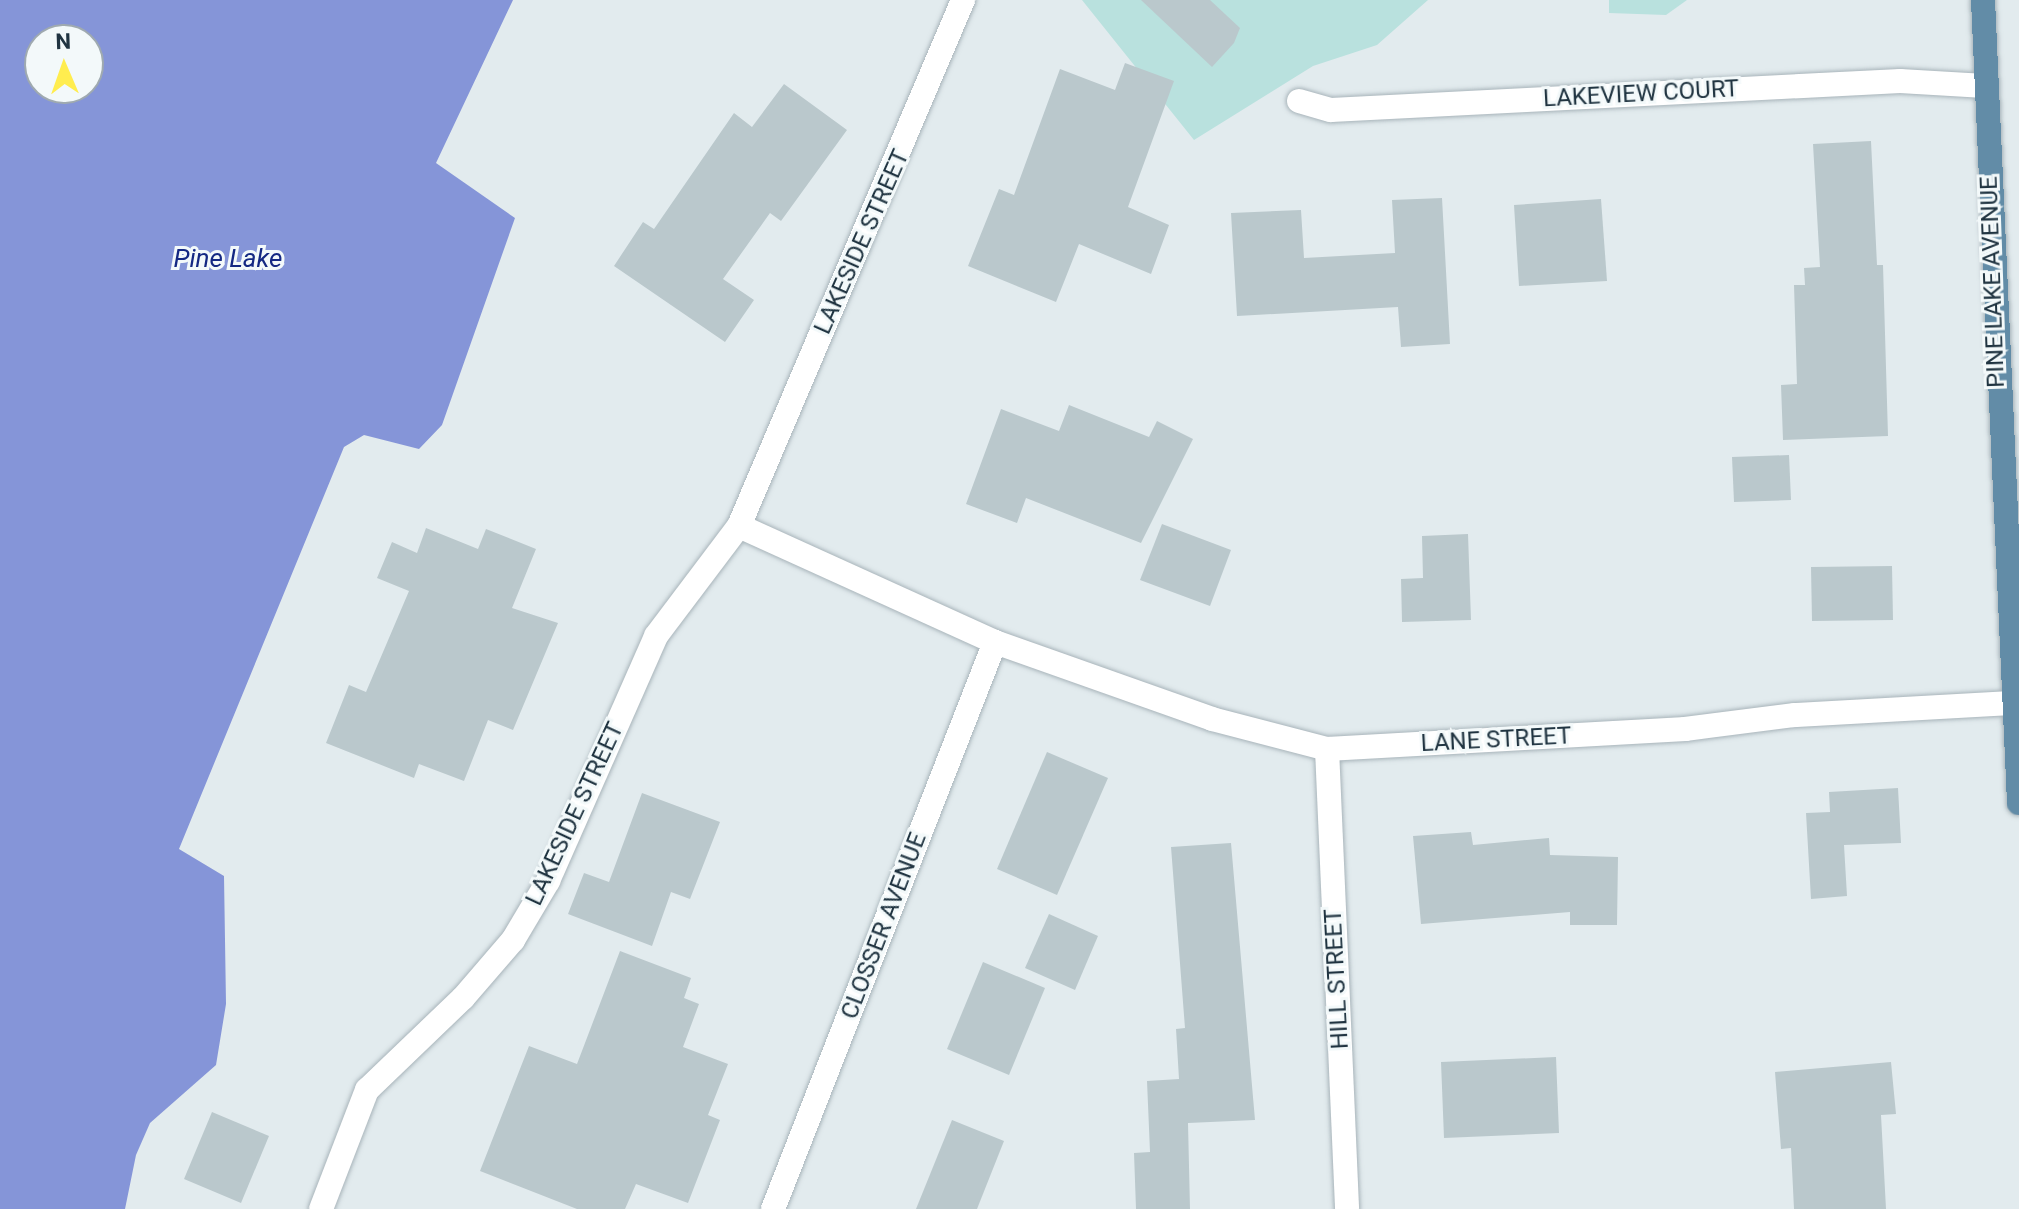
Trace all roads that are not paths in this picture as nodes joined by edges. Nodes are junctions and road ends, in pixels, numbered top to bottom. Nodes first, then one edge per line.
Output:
1 (963, 0) edge
2 (1983, 0) edge
3 (1985, 86) junction
4 (1299, 101) dead end
5 (739, 526) junction
6 (995, 642) junction
7 (2013, 703) junction
8 (1327, 749) junction
9 (2019, 803) edge
10 (321, 1209) edge
11 (773, 1209) edge
12 (1347, 1209) edge

1 - 5 street, LAKESIDE STREET
2 - 3 main road, PINE LAKE AVENUE
3 - 4 street, LAKEVIEW COURT
3 - 7 main road, PINE LAKE AVENUE
5 - 6 street
5 - 10 street, LAKESIDE STREET
6 - 8 street, LANE STREET
6 - 11 street, CLOSSER AVENUE
7 - 8 street, LANE STREET
7 - 9 main road, PINE LAKE AVENUE
8 - 12 street, HILL STREET

